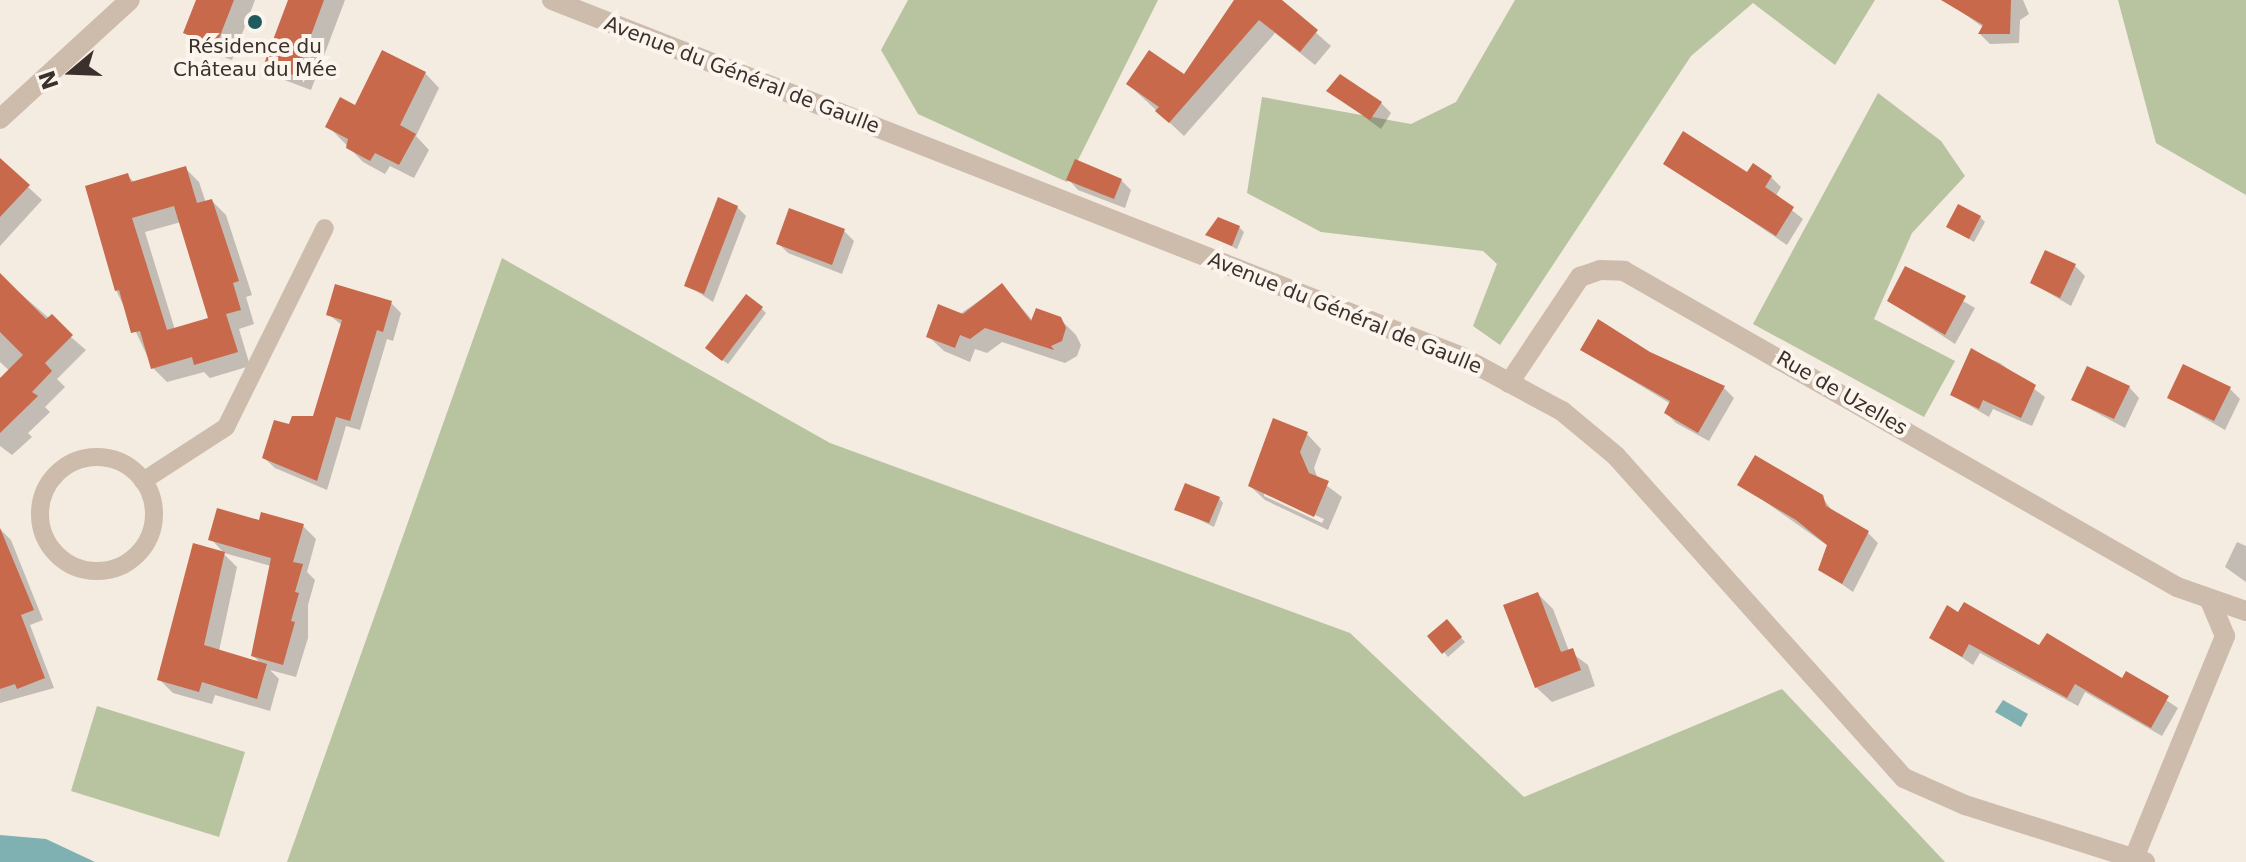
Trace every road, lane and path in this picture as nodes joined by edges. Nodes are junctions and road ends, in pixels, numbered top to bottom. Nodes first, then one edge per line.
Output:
1 (130, 0) edge
2 (552, 0) edge
3 (0, 119) edge
4 (325, 228) dead end
5 (1509, 383) junction
6 (143, 481) junction
7 (2210, 600) junction
8 (2246, 611) edge
9 (2140, 860) edge

1 - 3 street
2 - 5 street, Avenue du Général de Gaulle
4 - 6 street
5 - 7 street, Rue de Uzelles
5 - 9 street, Avenue du Général de Gaulle
6 - 6 street
7 - 8 street, Rue de Uzelles
7 - 9 street

